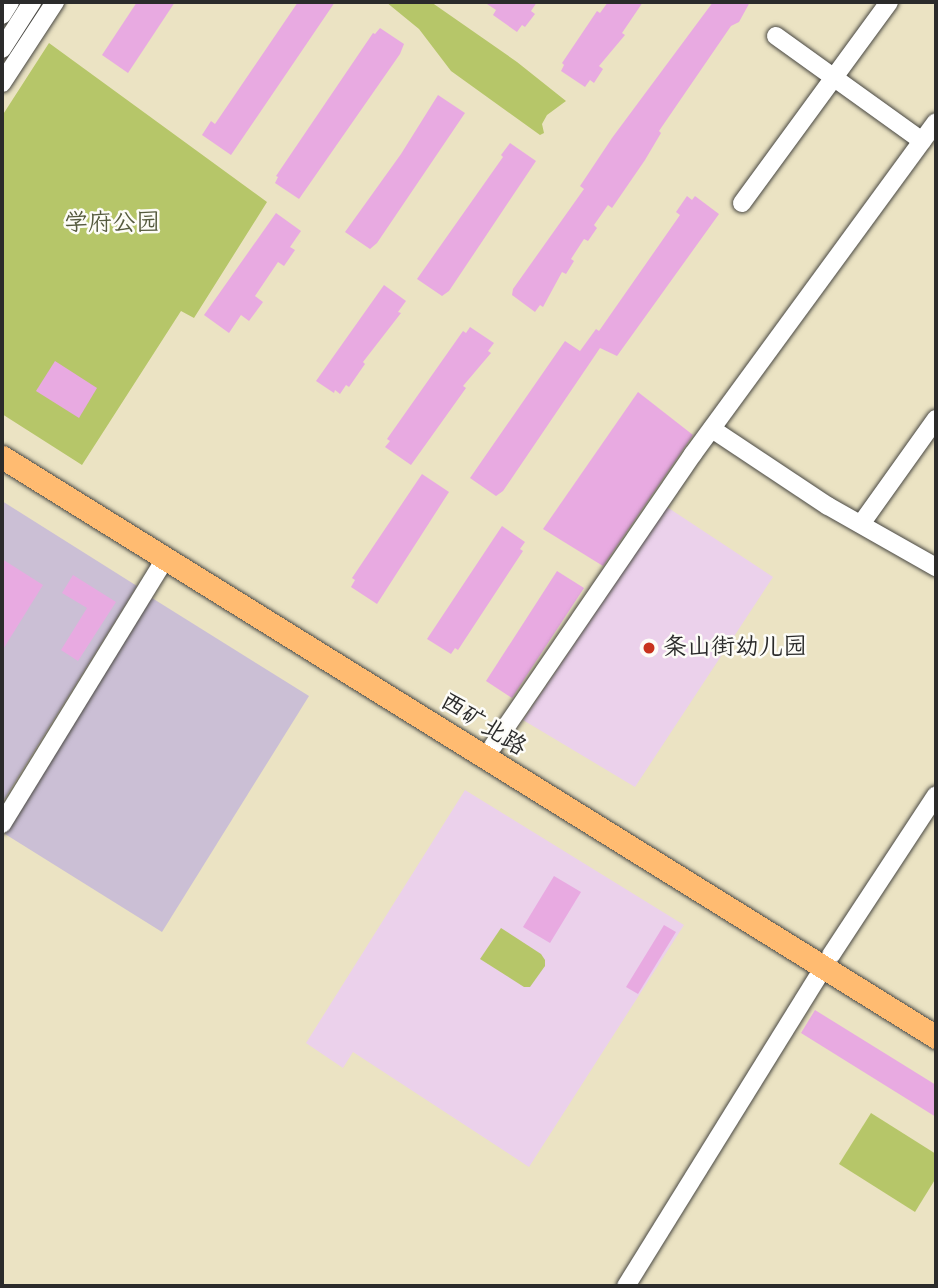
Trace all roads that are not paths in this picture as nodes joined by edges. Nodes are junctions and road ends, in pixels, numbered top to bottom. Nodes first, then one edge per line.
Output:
1 (10, 2) edge
2 (32, 2) edge
3 (55, 2) edge
4 (889, 2) edge
5 (2, 15) edge
6 (776, 36) dead end
7 (2, 49) edge
8 (834, 78) junction
9 (2, 83) edge
10 (936, 122) edge
11 (922, 141) junction
12 (742, 203) dead end
13 (936, 419) edge
14 (712, 429) junction
15 (2, 441) edge
16 (2, 457) edge
17 (861, 524) junction
18 (165, 559) junction
19 (936, 567) edge
20 (493, 746) junction
21 (936, 795) edge
22 (2, 824) edge
23 (828, 961) junction
24 (936, 1021) edge
25 (936, 1037) edge
26 (626, 1286) edge

1 - 5 street
2 - 7 street
3 - 9 street
4 - 8 street
6 - 8 street
8 - 11 street
8 - 12 street
10 - 11 street
11 - 14 street
13 - 17 street
14 - 17 street
14 - 20 street
15 - 20 main road, 西矿北路
16 - 18 main road, 西矿北路
17 - 19 street
18 - 22 street
18 - 23 main road, 西矿北路
20 - 23 main road, 西矿北路
21 - 23 street
23 - 24 main road, 西矿北路
23 - 25 main road, 西矿北路
23 - 26 street

